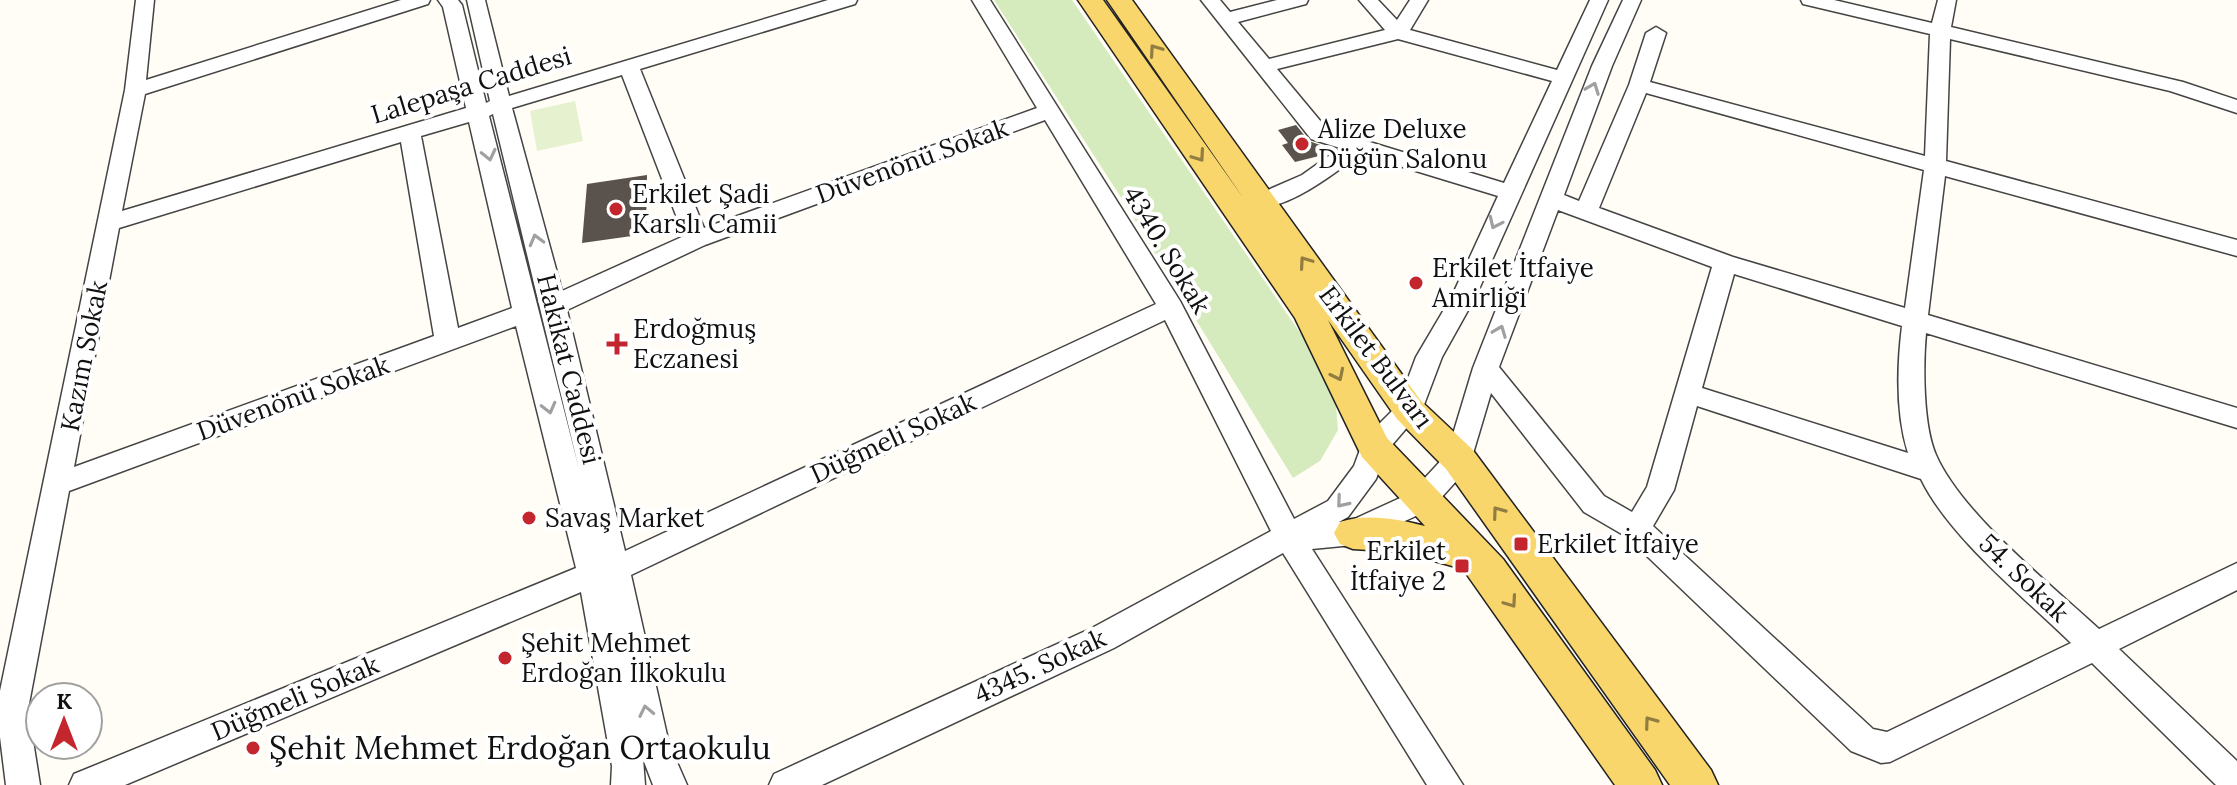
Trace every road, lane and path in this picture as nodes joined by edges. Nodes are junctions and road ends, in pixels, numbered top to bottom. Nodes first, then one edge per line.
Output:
1 (145, 0) edge
2 (376, 0) edge
3 (421, 0) edge
4 (447, 0) edge
5 (476, 0) edge
6 (848, 0) edge
7 (981, 0) edge
8 (1090, 0) edge
9 (1119, 0) edge
10 (1210, 0) edge
11 (1299, 0) edge
12 (1368, 0) edge
13 (1419, 0) edge
14 (1599, 0) edge
15 (1632, 0) edge
16 (1810, 0) edge
17 (1947, 0) edge
18 (1226, 19) junction
19 (1940, 31) junction
20 (1398, 33) junction
21 (1656, 33) dead end
22 (1264, 66) junction
23 (629, 67) junction
24 (1562, 78) junction
25 (136, 84) junction
26 (1639, 85) junction
27 (2237, 107) edge
28 (489, 109) junction
29 (1050, 111) junction
30 (410, 133) junction
31 (1357, 146) junction
32 (1935, 166) junction
33 (1509, 192) junction
34 (1551, 199) junction
35 (1262, 201) junction
36 (1586, 212) junction
37 (110, 223) junction
38 (697, 239) junction
39 (2237, 248) edge
40 (1725, 263) junction
41 (553, 306) junction
42 (1171, 307) junction
43 (525, 313) junction
44 (1915, 321) junction
45 (448, 342) junction
46 (1486, 368) junction
47 (1688, 393) junction
48 (1409, 410) junction
49 (2237, 418) edge
50 (1374, 447) junction
51 (1459, 459) junction
52 (1929, 471) junction
53 (60, 483) junction
54 (1421, 501) junction
55 (1637, 529) junction
56 (1353, 533) junction
57 (1289, 538) junction
58 (1471, 555) junction
59 (603, 572) junction
60 (2237, 576) edge
61 (2095, 647) junction
62 (6, 710) edge
63 (2237, 783) edge
64 (23, 785) edge
65 (86, 785) edge
66 (628, 785) edge
67 (670, 785) edge
68 (786, 785) edge
69 (1446, 785) edge
70 (1640, 785) edge
71 (1696, 785) edge

1 - 25 street, Kazım Sokak
2 - 25 street
3 - 25 street
4 - 28 street, Hakikat Caddesi
5 - 28 street, Hakikat Caddesi
6 - 23 street, Lalepaşa Caddesi
7 - 29 street, 4340. Sokak
8 -> 50 main road, Erkilet Bulvarı
35 -> 9 main road, Erkilet Bulvarı
10 - 18 street
11 - 18 street
12 - 20 street
13 - 20 street
14 - 24 street
34 -> 15 street
16 - 19 street
17 - 19 street, 54. Sokak
18 - 22 street
19 - 27 street
19 - 32 street, 54. Sokak
20 - 22 street
20 - 24 street
21 - 26 street
22 - 31 street
23 - 28 street, Lalepaşa Caddesi
23 - 38 street
24 - 33 street
25 - 37 street, Kazım Sokak
26 - 32 street
26 - 36 street
28 - 30 street, Lalepaşa Caddesi
41 -> 28 street, Hakikat Caddesi
28 -> 43 street, Hakikat Caddesi
29 - 38 street, Düvenönü Sokak
29 - 42 street, 4340. Sokak
30 - 37 street, Lalepaşa Caddesi
30 - 45 street
31 - 33 street
31 - 35 street
32 - 39 street
32 - 44 street, 54. Sokak
33 -> 48 street
34 - 36 street
46 -> 34 street
48 -> 35 main road, Erkilet Bulvarı
36 - 40 street
37 - 53 street, Kazım Sokak
38 - 41 street, Düvenönü Sokak
40 - 44 street
40 - 47 street
41 - 59 street, Hakikat Caddesi
42 - 57 street, 4340. Sokak
42 - 59 street, Düğmeli Sokak
43 - 45 street, Düvenönü Sokak
43 -> 59 street, Hakikat Caddesi
44 - 49 street
44 - 52 street, 54. Sokak
45 - 53 street, Düvenönü Sokak
46 - 51 street
46 - 55 street
47 - 52 street
47 - 55 street
48 - 50 street, 4345. Sokak
48 - 51 main road, Erkilet Bulvarı
50 - 54 main road, Erkilet Bulvarı
50 -> 57 street, 4345. Sokak
51 - 54 street
71 -> 51 main road, Erkilet Bulvarı
52 - 61 street, 54. Sokak
53 - 62 street, Kazım Sokak
54 - 56 street, 4345. Sokak
54 - 58 main road, Erkilet Bulvarı
55 - 61 street
56 - 57 street, 4345. Sokak
56 - 58 main road
57 - 68 street, 4345. Sokak
57 - 69 street, 4340. Sokak
58 -> 70 main road, Erkilet Bulvarı
59 - 65 street, Düğmeli Sokak
59 - 66 street, Hakikat Caddesi
67 -> 59 street, Hakikat Caddesi
60 - 61 street
61 - 63 street, 54. Sokak
62 - 64 street

